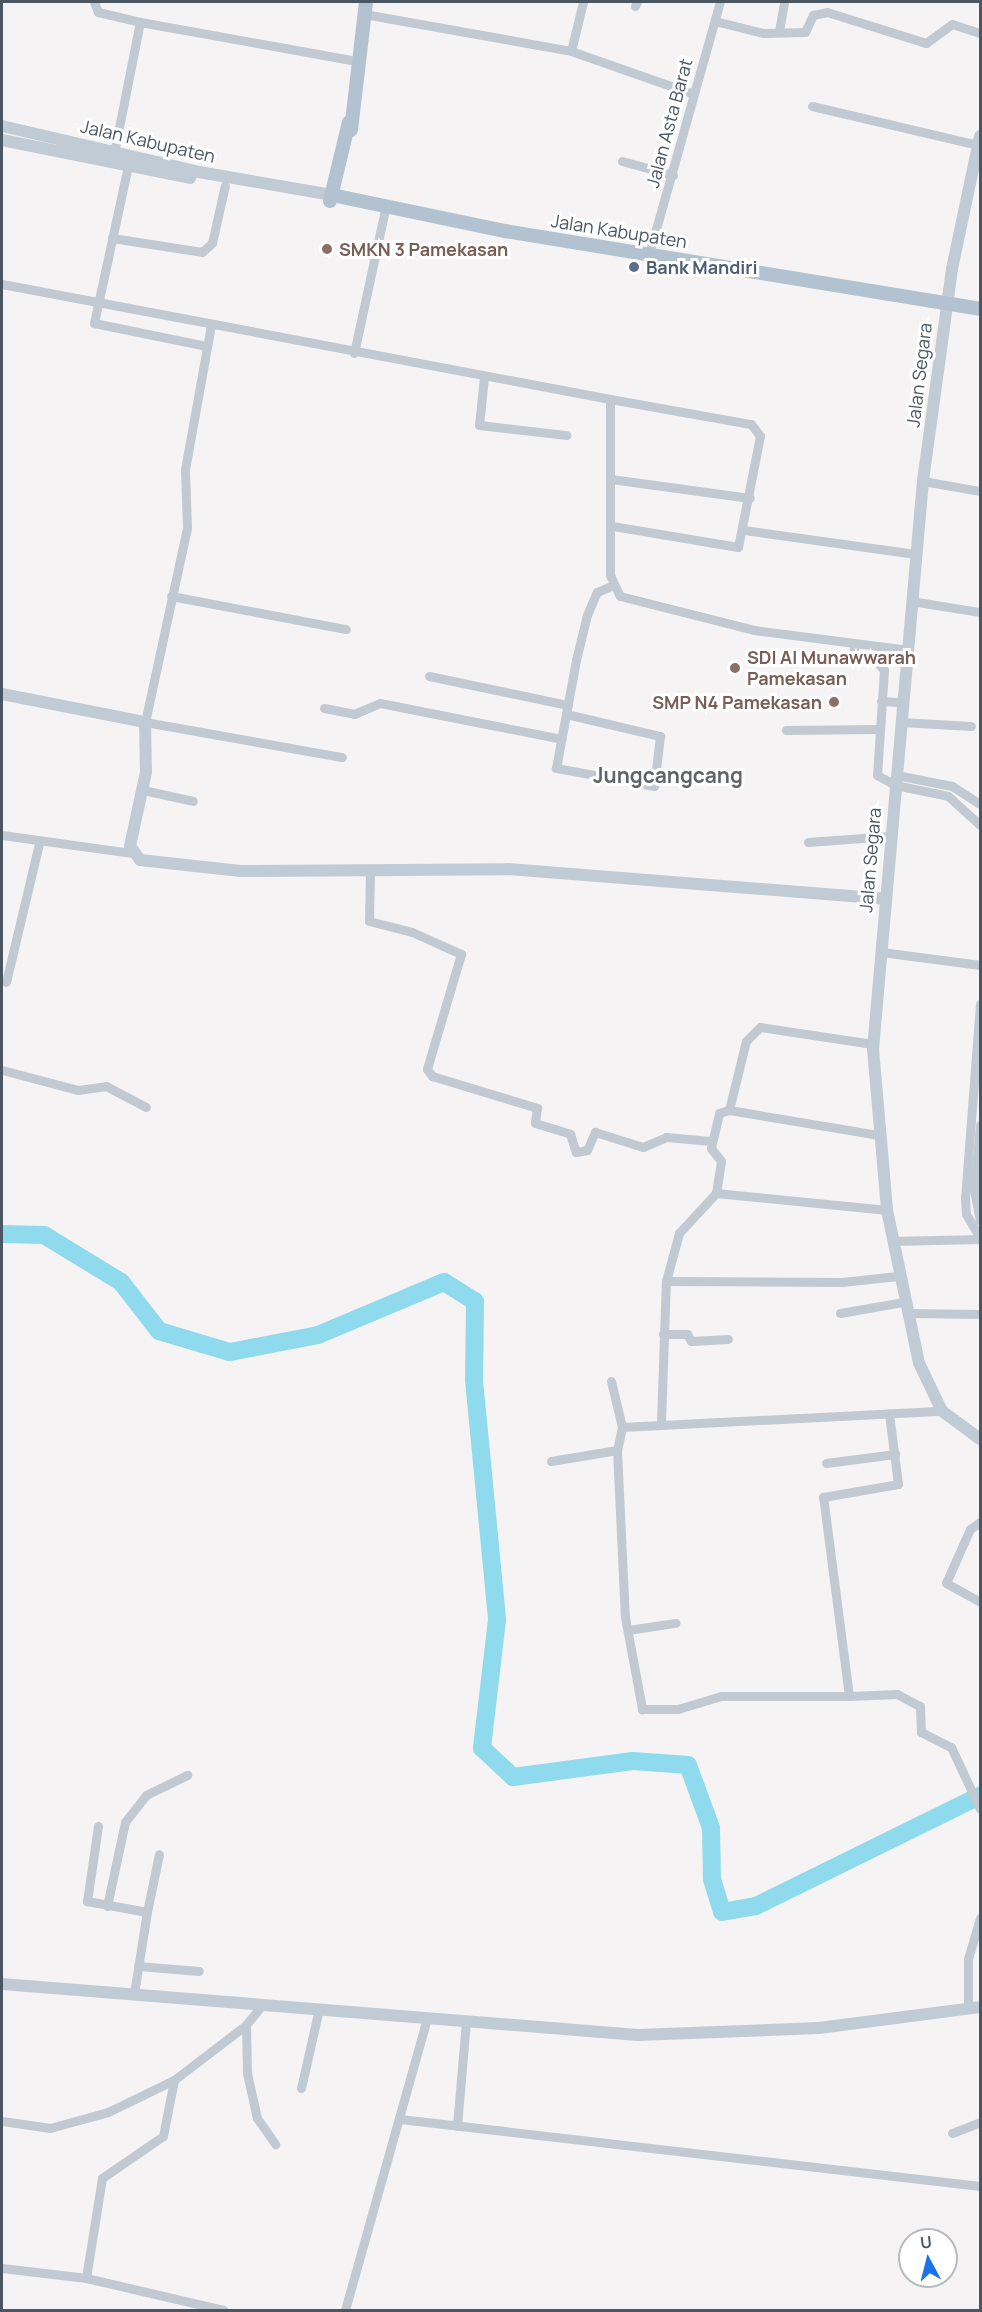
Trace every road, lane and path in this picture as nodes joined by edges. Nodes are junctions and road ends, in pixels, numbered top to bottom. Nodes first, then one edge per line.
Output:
1 (94, 2) edge
2 (583, 2) edge
3 (720, 2) edge
4 (784, 2) edge
5 (365, 8) edge
6 (715, 21) junction
7 (140, 22) junction
8 (778, 31) junction
9 (981, 33) edge
10 (571, 51) junction
11 (357, 61) junction
12 (694, 94) junction
13 (812, 106) dead end
14 (2, 126) edge
15 (2, 140) edge
16 (979, 140) edge
17 (113, 157) junction
18 (130, 160) junction
19 (622, 161) dead end
20 (977, 168) edge
21 (673, 175) junction
22 (225, 185) junction
23 (335, 199) junction
24 (386, 209) junction
25 (112, 238) junction
26 (649, 254) junction
27 (2, 284) edge
28 (99, 303) junction
29 (947, 305) junction
30 (981, 309) edge
31 (211, 325) junction
32 (206, 346) junction
33 (354, 353) junction
34 (484, 377) junction
35 (610, 399) junction
36 (566, 435) dead end
37 (611, 479) junction
38 (923, 481) junction
39 (981, 492) edge
40 (750, 498) junction
41 (612, 526) junction
42 (744, 530) junction
43 (915, 554) junction
44 (608, 587) junction
45 (171, 596) junction
46 (911, 601) junction
47 (981, 612) edge
48 (346, 629) dead end
49 (854, 644) junction
50 (907, 650) junction
51 (429, 676) dead end
52 (2, 694) edge
53 (881, 701) junction
54 (903, 702) junction
55 (324, 708) dead end
56 (567, 710) junction
57 (145, 722) junction
58 (901, 722) junction
59 (971, 726) dead end
60 (878, 729) junction
61 (786, 730) dead end
62 (561, 739) junction
63 (342, 757) dead end
64 (895, 780) junction
65 (143, 790) junction
66 (948, 790) junction
67 (193, 801) dead end
68 (970, 802) edge
69 (981, 825) edge
70 (2, 835) edge
71 (890, 836) junction
72 (808, 842) dead end
73 (39, 843) junction
74 (130, 853) junction
75 (370, 869) junction
76 (885, 899) junction
77 (880, 952) junction
78 (981, 965) edge
79 (6, 982) dead end
80 (981, 1004) edge
81 (980, 1011) edge
82 (873, 1044) junction
83 (2, 1070) edge
84 (978, 1071) edge
85 (146, 1107) dead end
86 (729, 1110) junction
87 (977, 1118) edge
88 (878, 1135) junction
89 (711, 1141) junction
90 (716, 1193) junction
91 (887, 1210) junction
92 (973, 1215) edge
93 (981, 1239) edge
94 (892, 1241) junction
95 (898, 1276) junction
96 (666, 1281) junction
97 (905, 1307) junction
98 (840, 1313) dead end
99 (981, 1314) edge
100 (663, 1334) junction
101 (728, 1339) dead end
102 (611, 1381) dead end
103 (942, 1411) junction
104 (889, 1414) junction
105 (661, 1422) junction
106 (622, 1427) junction
107 (981, 1439) edge
108 (618, 1450) junction
109 (895, 1454) junction
110 (551, 1461) dead end
111 (826, 1463) dead end
112 (981, 1522) edge
113 (981, 1602) edge
114 (675, 1623) dead end
115 (628, 1630) junction
116 (849, 1696) junction
117 (187, 1775) dead end
118 (981, 1809) edge
119 (98, 1826) dead end
120 (159, 1854) dead end
121 (107, 1906) junction
122 (147, 1912) junction
123 (980, 1923) edge
124 (138, 1966) junction
125 (199, 1971) dead end
126 (2, 1984) edge
127 (134, 1993) junction
128 (262, 2005) junction
129 (974, 2008) edge
130 (319, 2009) junction
131 (427, 2018) junction
132 (466, 2022) junction
133 (246, 2025) junction
134 (174, 2080) junction
135 (302, 2088) dead end
136 (400, 2119) junction
137 (2, 2121) edge
138 (981, 2122) edge
139 (457, 2126) junction
140 (952, 2133) dead end
141 (276, 2144) dead end
142 (981, 2186) edge
143 (2, 2268) edge
144 (86, 2278) junction
145 (223, 2310) edge
146 (345, 2310) edge

1 - 7 street
2 - 10 street
3 - 6 street, Jalan Asta Barat
4 - 8 street
5 - 10 street
5 - 11 main road
6 - 8 street
6 - 12 street, Jalan Asta Barat
7 - 11 street
7 - 17 street
8 - 9 street
10 - 12 street
11 - 23 main road
12 - 21 street, Jalan Asta Barat
13 - 16 street
14 - 17 main road, Jalan Kabupaten
15 - 17 main road, Jalan Kabupaten
16 - 20 main road, Jalan Segara
17 - 18 main road, Jalan Kabupaten
18 - 22 main road, Jalan Kabupaten
18 - 23 main road, Jalan Kabupaten
18 - 25 street
19 - 21 street
20 - 29 main road, Jalan Segara
21 - 26 street, Jalan Asta Barat
22 - 23 main road, Jalan Kabupaten
22 - 25 street
23 - 24 main road, Jalan Kabupaten
24 - 26 main road, Jalan Kabupaten
24 - 33 street
25 - 28 street
26 - 29 main road, Jalan Kabupaten
27 - 28 street
28 - 31 street
28 - 32 street
29 - 30 main road, Jalan Kabupaten
29 - 38 main road, Jalan Segara
31 - 32 street
31 - 33 street
32 - 45 street
33 - 34 street
34 - 35 street
34 - 36 street
35 - 37 street
35 - 40 street
37 - 40 street
37 - 41 street
38 - 39 street
38 - 43 main road, Jalan Segara
40 - 42 street
41 - 42 street
41 - 44 street
42 - 43 street
43 - 46 main road, Jalan Segara
44 - 49 street
44 - 56 street
45 - 48 street
45 - 57 street
46 - 47 street
46 - 50 main road, Jalan Segara
49 - 50 street
49 - 53 street
50 - 54 main road, Jalan Segara
51 - 56 street
52 - 57 main road
53 - 54 street
53 - 60 street
54 - 58 main road, Jalan Segara
55 - 62 street
56 - 62 street
56 - 62 street
57 - 63 street
57 - 65 main road
58 - 59 street
58 - 64 main road, Jalan Segara
60 - 61 street
60 - 64 street
64 - 66 street
64 - 71 main road, Jalan Segara
65 - 67 street
65 - 74 main road
66 - 68 street
66 - 68 street
68 - 69 street
70 - 73 street
71 - 72 street
71 - 76 main road, Jalan Segara
73 - 74 street
73 - 79 street
74 - 75 main road
75 - 76 main road
75 - 89 street
76 - 77 main road, Jalan Segara
77 - 78 street
77 - 82 main road, Jalan Segara
80 - 81 street
81 - 84 street
82 - 86 street
82 - 88 main road, Jalan Segara
83 - 85 street
84 - 87 street
86 - 88 street
86 - 89 street
87 - 92 street
88 - 91 main road, Jalan Segara
89 - 90 street
90 - 91 street
90 - 96 street
91 - 94 main road, Jalan Segara
92 - 93 street
93 - 94 street
94 - 95 main road, Jalan Segara
95 - 96 street
95 - 97 main road, Jalan Segara
96 - 100 street
97 - 98 street
97 - 99 street
97 - 103 main road, Jalan Segara
100 - 101 street
100 - 105 street
102 - 106 street
103 - 104 street
103 - 107 main road
104 - 105 street
104 - 109 street
105 - 106 street
106 - 108 street
108 - 110 street
108 - 115 street
109 - 111 street
109 - 116 street
112 - 113 street
114 - 115 street
115 - 116 street
116 - 118 street
117 - 121 street
119 - 121 street
120 - 122 street
121 - 122 street
122 - 124 street
123 - 129 street
124 - 125 street
124 - 127 street
126 - 127 main road
127 - 128 main road
128 - 130 main road
128 - 133 street
129 - 132 main road
130 - 131 main road
130 - 135 street
131 - 132 main road
131 - 136 street
132 - 139 street
133 - 134 street
133 - 141 street
134 - 137 street
134 - 144 street
136 - 139 street
136 - 146 street
138 - 140 street
139 - 142 street
143 - 144 street
144 - 145 street

